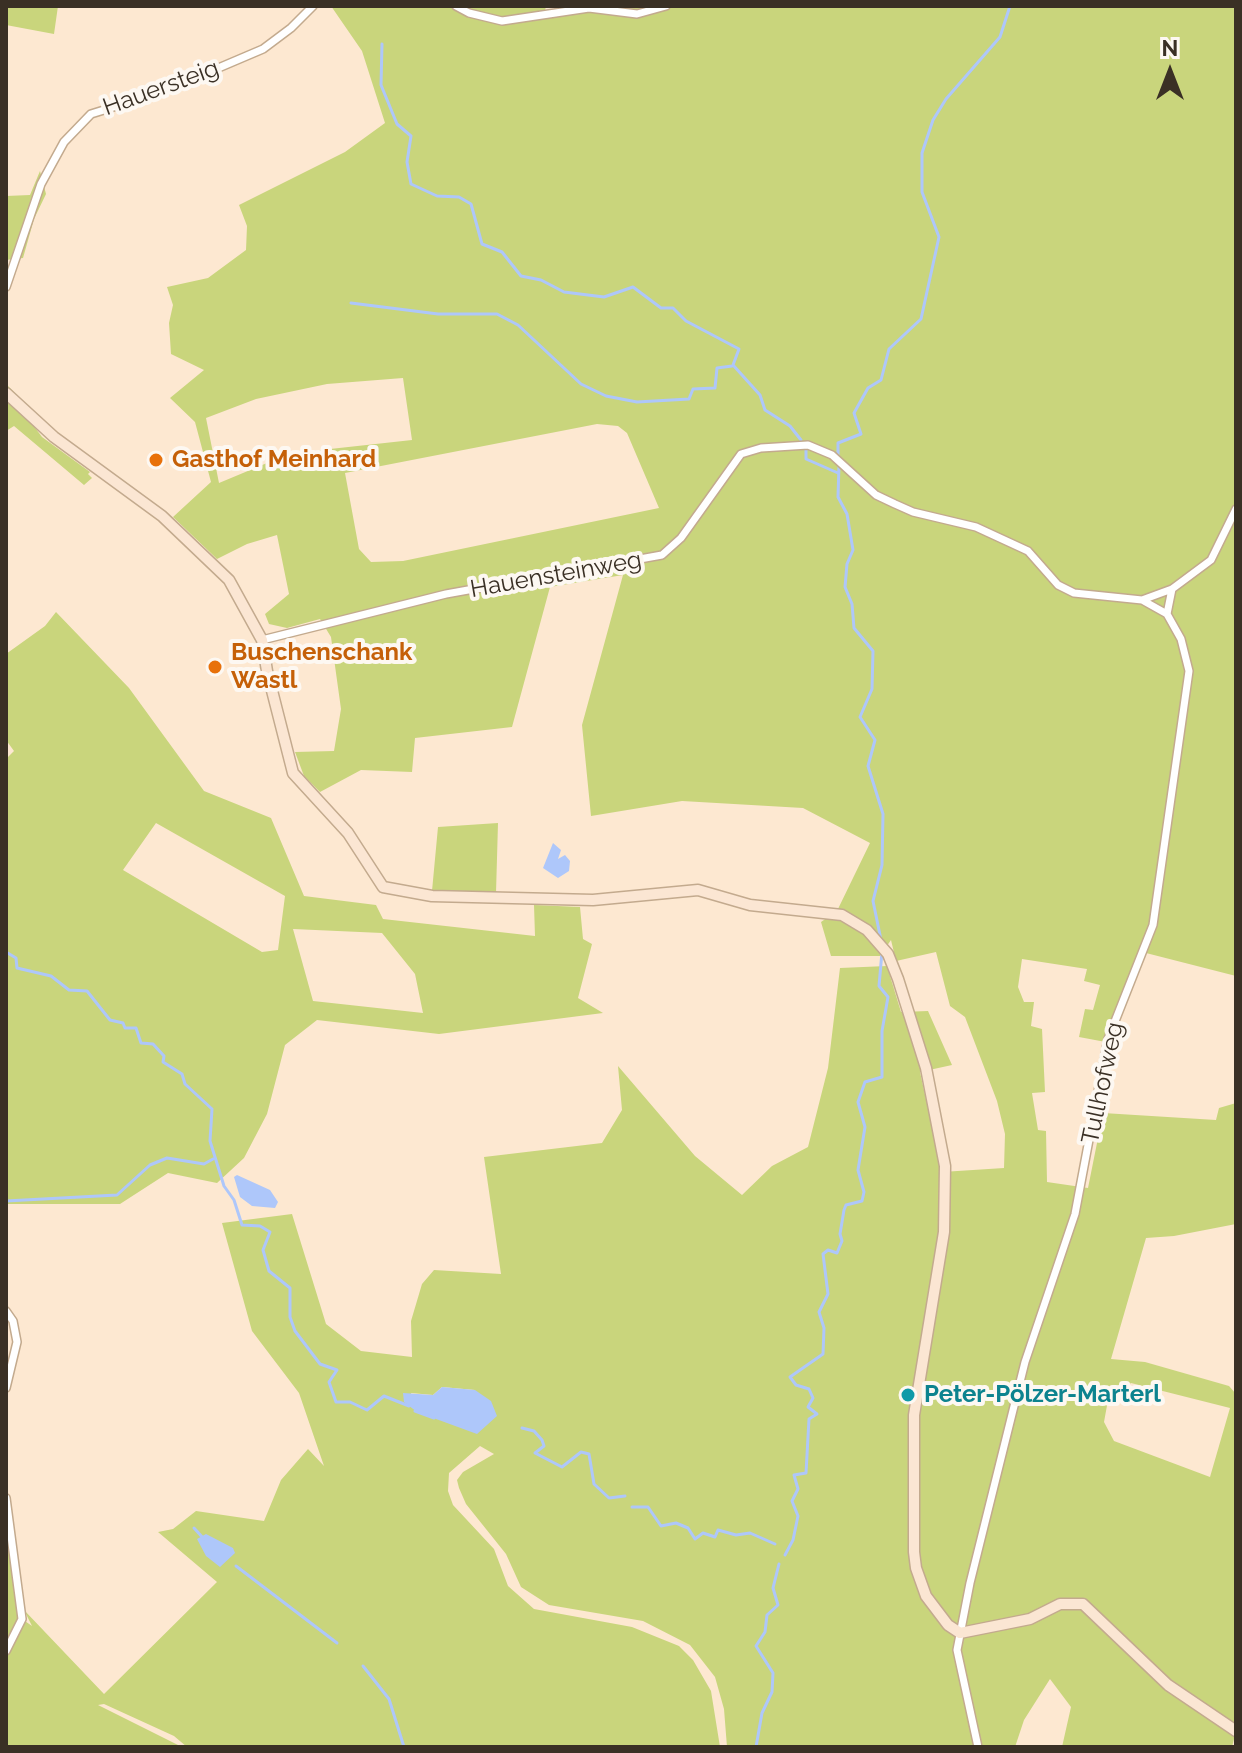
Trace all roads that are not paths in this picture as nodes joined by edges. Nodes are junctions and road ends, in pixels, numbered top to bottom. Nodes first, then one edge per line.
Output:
1 (313, 6) edge
2 (456, 6) edge
3 (666, 6) edge
4 (6, 287) edge
5 (6, 393) edge
6 (1236, 509) edge
7 (1172, 589) junction
8 (1142, 600) junction
9 (1167, 614) junction
10 (262, 640) junction
11 (6, 1311) edge
12 (6, 1388) edge
13 (6, 1498) edge
14 (960, 1633) junction
15 (6, 1651) edge
16 (1236, 1731) edge
17 (978, 1747) edge

1 - 4 street, Hauersteig
2 - 3 street
5 - 10 street
6 - 7 street
7 - 8 street, Hauensteinweg
7 - 9 street
8 - 9 street, Hauensteinweg
8 - 10 street, Hauensteinweg
9 - 14 street, Tullhofweg
10 - 14 street
11 - 12 street
13 - 15 street
14 - 16 street
14 - 17 street, Tullhofweg

